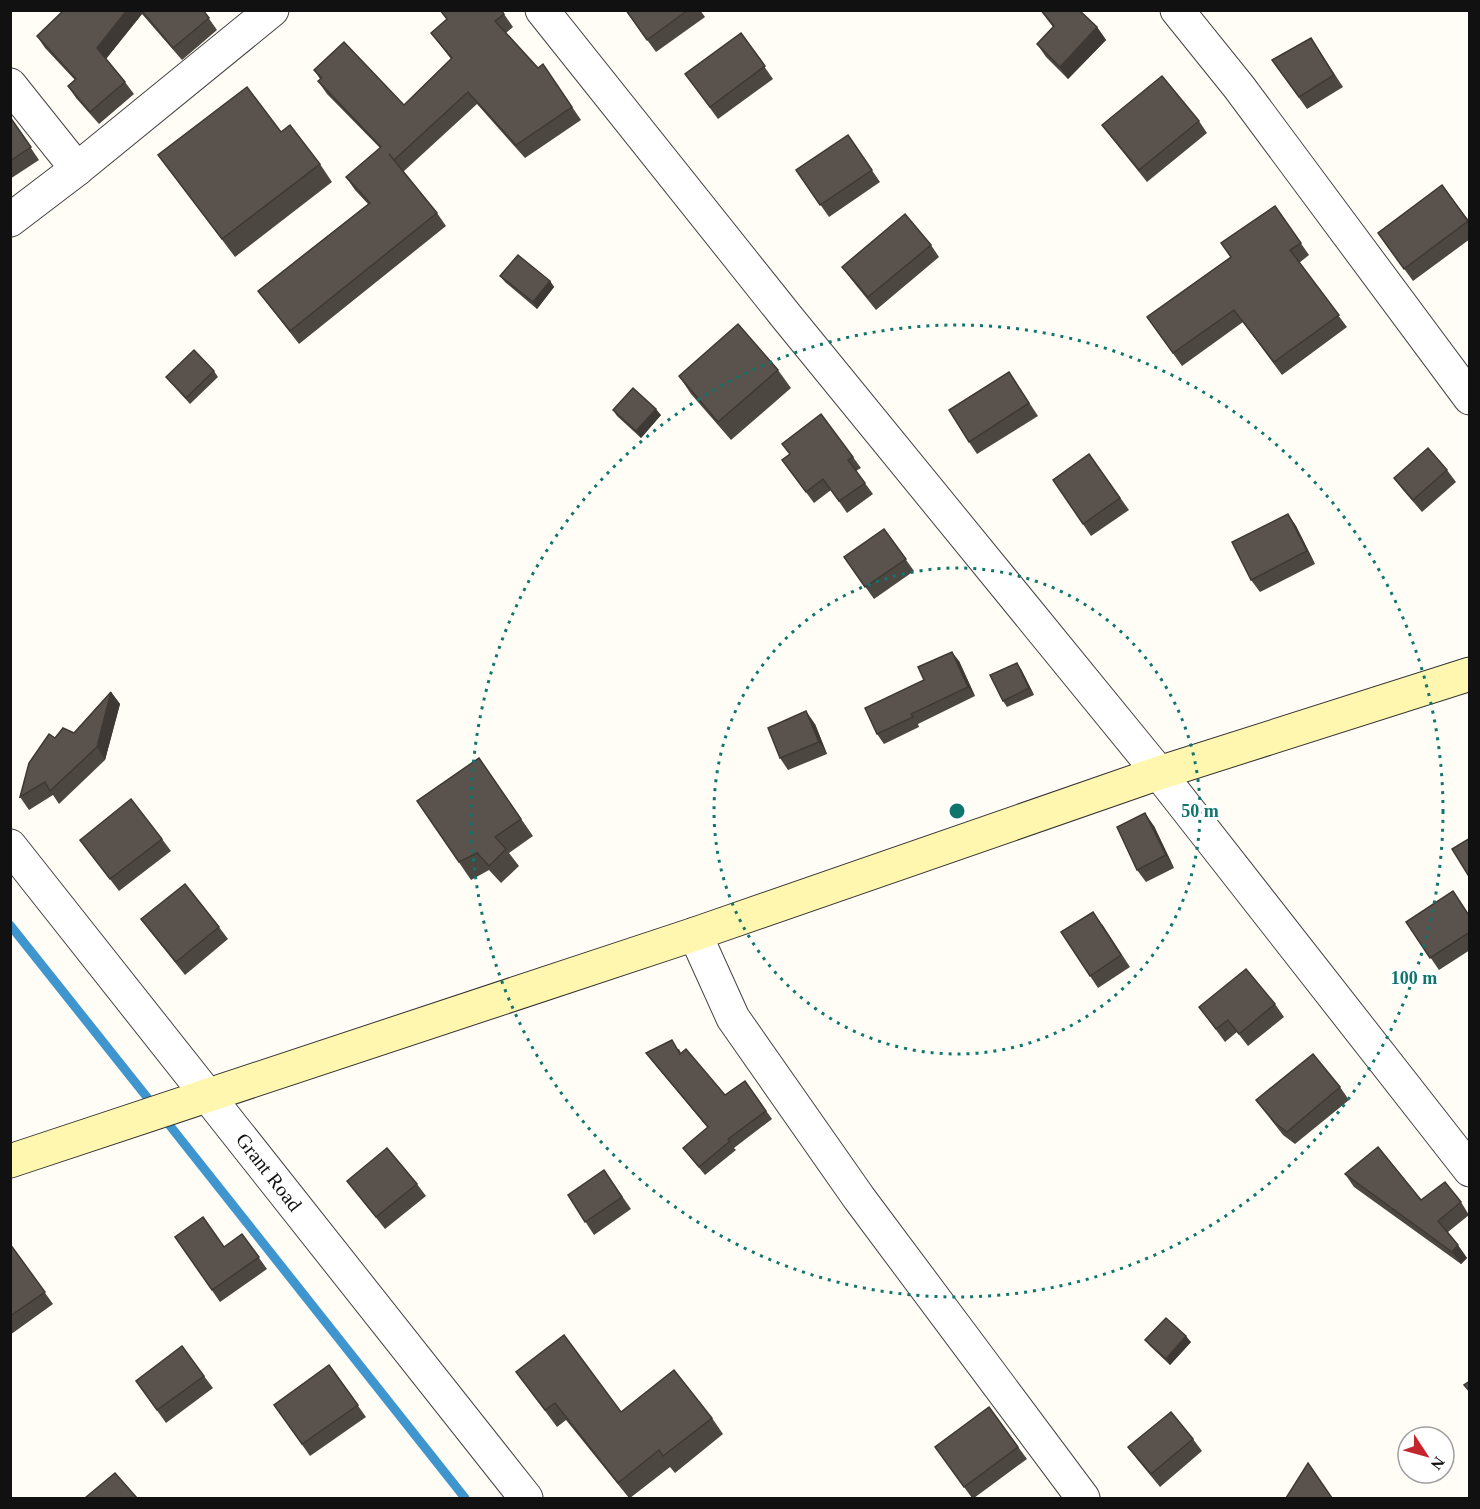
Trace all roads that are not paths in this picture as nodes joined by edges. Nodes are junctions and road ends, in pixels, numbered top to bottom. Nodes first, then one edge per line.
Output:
1 (272, 10) edge
2 (542, 10) edge
3 (1177, 10) edge
4 (10, 85) edge
5 (77, 169) junction
6 (10, 220) edge
7 (1470, 398) edge
8 (1470, 674) edge
9 (1158, 773) junction
10 (10, 846) edge
11 (695, 934) junction
12 (208, 1095) junction
13 (10, 1161) edge
14 (1470, 1170) edge
15 (526, 1498) edge
16 (1083, 1498) edge

1 - 5 street
2 - 9 street
3 - 7 street
4 - 5 street
5 - 6 street
8 - 9 main road
9 - 11 main road
9 - 14 street
10 - 12 street, Grant Road
11 - 12 main road
11 - 16 street
12 - 13 main road
12 - 15 street, Grant Road

